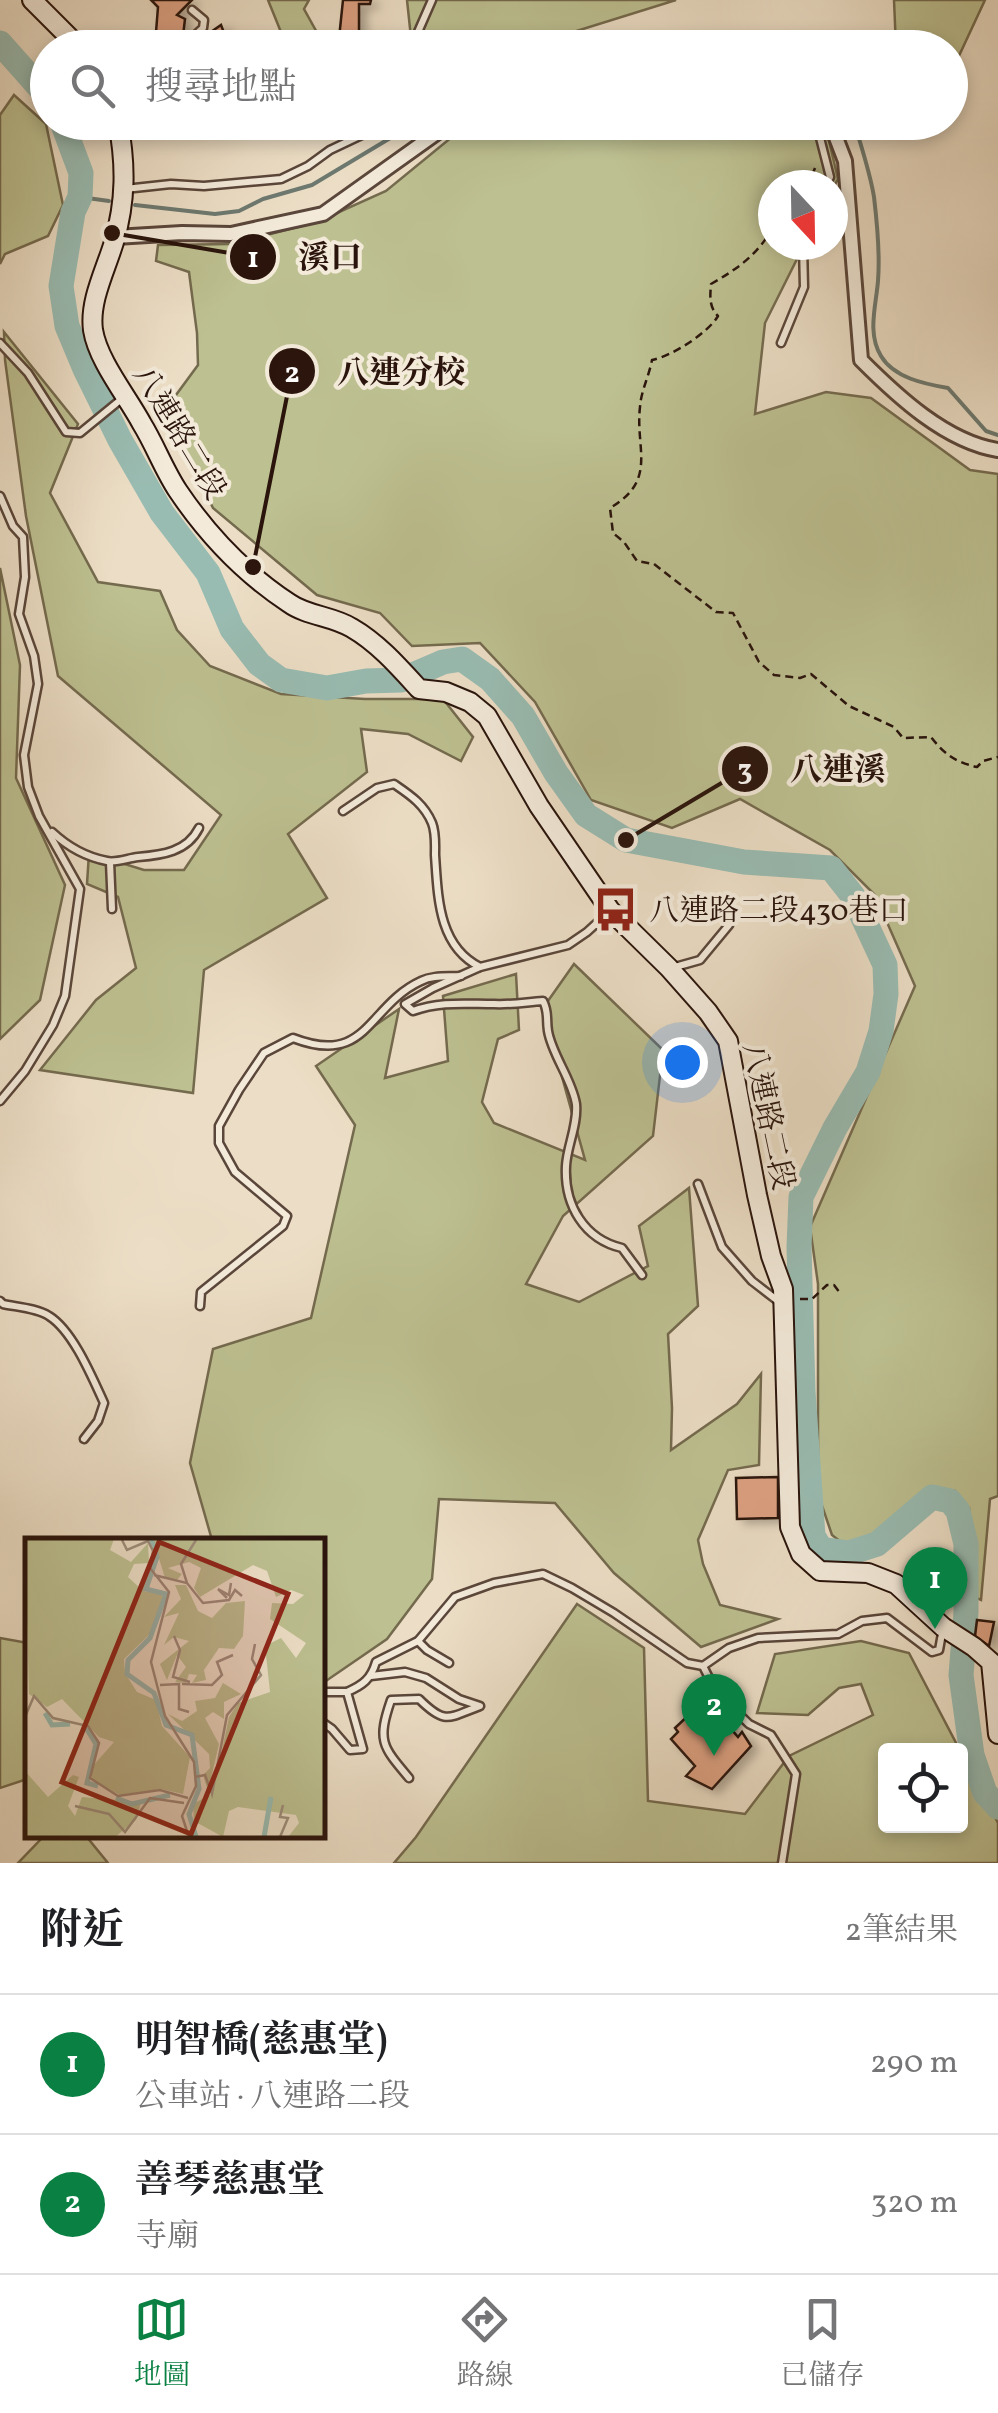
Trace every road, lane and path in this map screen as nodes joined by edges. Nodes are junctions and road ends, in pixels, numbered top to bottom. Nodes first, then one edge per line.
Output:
1 (32, 0) edge
2 (432, 0) edge
3 (192, 10) dead end
4 (62, 30) edge
5 (201, 30) edge
6 (419, 30) edge
7 (121, 140) edge
8 (351, 140) edge
9 (427, 140) edge
10 (821, 140) edge
11 (837, 140) edge
12 (828, 170) edge
13 (125, 189) junction
14 (115, 237) junction
15 (758, 246) edge
16 (803, 260) edge
17 (0, 343) edge
18 (781, 344) dead end
19 (125, 396) junction
20 (998, 450) edge
21 (0, 496) edge
22 (998, 758) edge
23 (343, 811) dead end
24 (47, 828) junction
25 (199, 828) dead end
26 (110, 862) junction
27 (112, 909) dead end
28 (610, 910) junction
29 (729, 925) dead end
30 (480, 968) junction
31 (669, 968) junction
32 (460, 976) junction
33 (0, 1101) edge
34 (698, 1184) dead end
35 (642, 1274) dead end
36 (840, 1292) dead end
37 (0, 1301) edge
38 (787, 1302) junction
39 (200, 1306) dead end
40 (84, 1439) dead end
41 (946, 1629) junction
42 (418, 1641) junction
43 (449, 1663) dead end
44 (702, 1666) junction
45 (372, 1676) junction
46 (325, 1692) edge
47 (348, 1692) junction
48 (325, 1724) edge
49 (998, 1734) edge
50 (409, 1778) dead end
51 (782, 1863) edge

1 - 4 street
2 - 6 lane
3 - 5 lane
7 - 13 street, 八連路二段
8 - 13 lane
9 - 14 street
10 - 12 lane
11 - 20 street
13 - 14 street, 八連路二段
14 - 19 street, 八連路二段
15 - 22 path
16 - 18 lane
17 - 19 lane
19 - 28 street, 八連路二段
21 - 24 lane
23 - 30 lane
24 - 26 lane
24 - 33 lane
25 - 26 lane
26 - 27 lane
28 - 30 lane
28 - 31 street, 八連路二段
29 - 31 lane
30 - 32 lane
31 - 38 street, 八連路二段
32 - 35 lane
32 - 39 lane
34 - 38 lane
36 - 38 path
37 - 40 lane
38 - 41 street, 八連路二段
41 - 44 lane
41 - 49 street, 八連路二段
42 - 43 lane
42 - 44 lane
42 - 45 lane
44 - 51 lane
45 - 47 lane
45 - 50 lane
46 - 47 lane
47 - 48 lane

